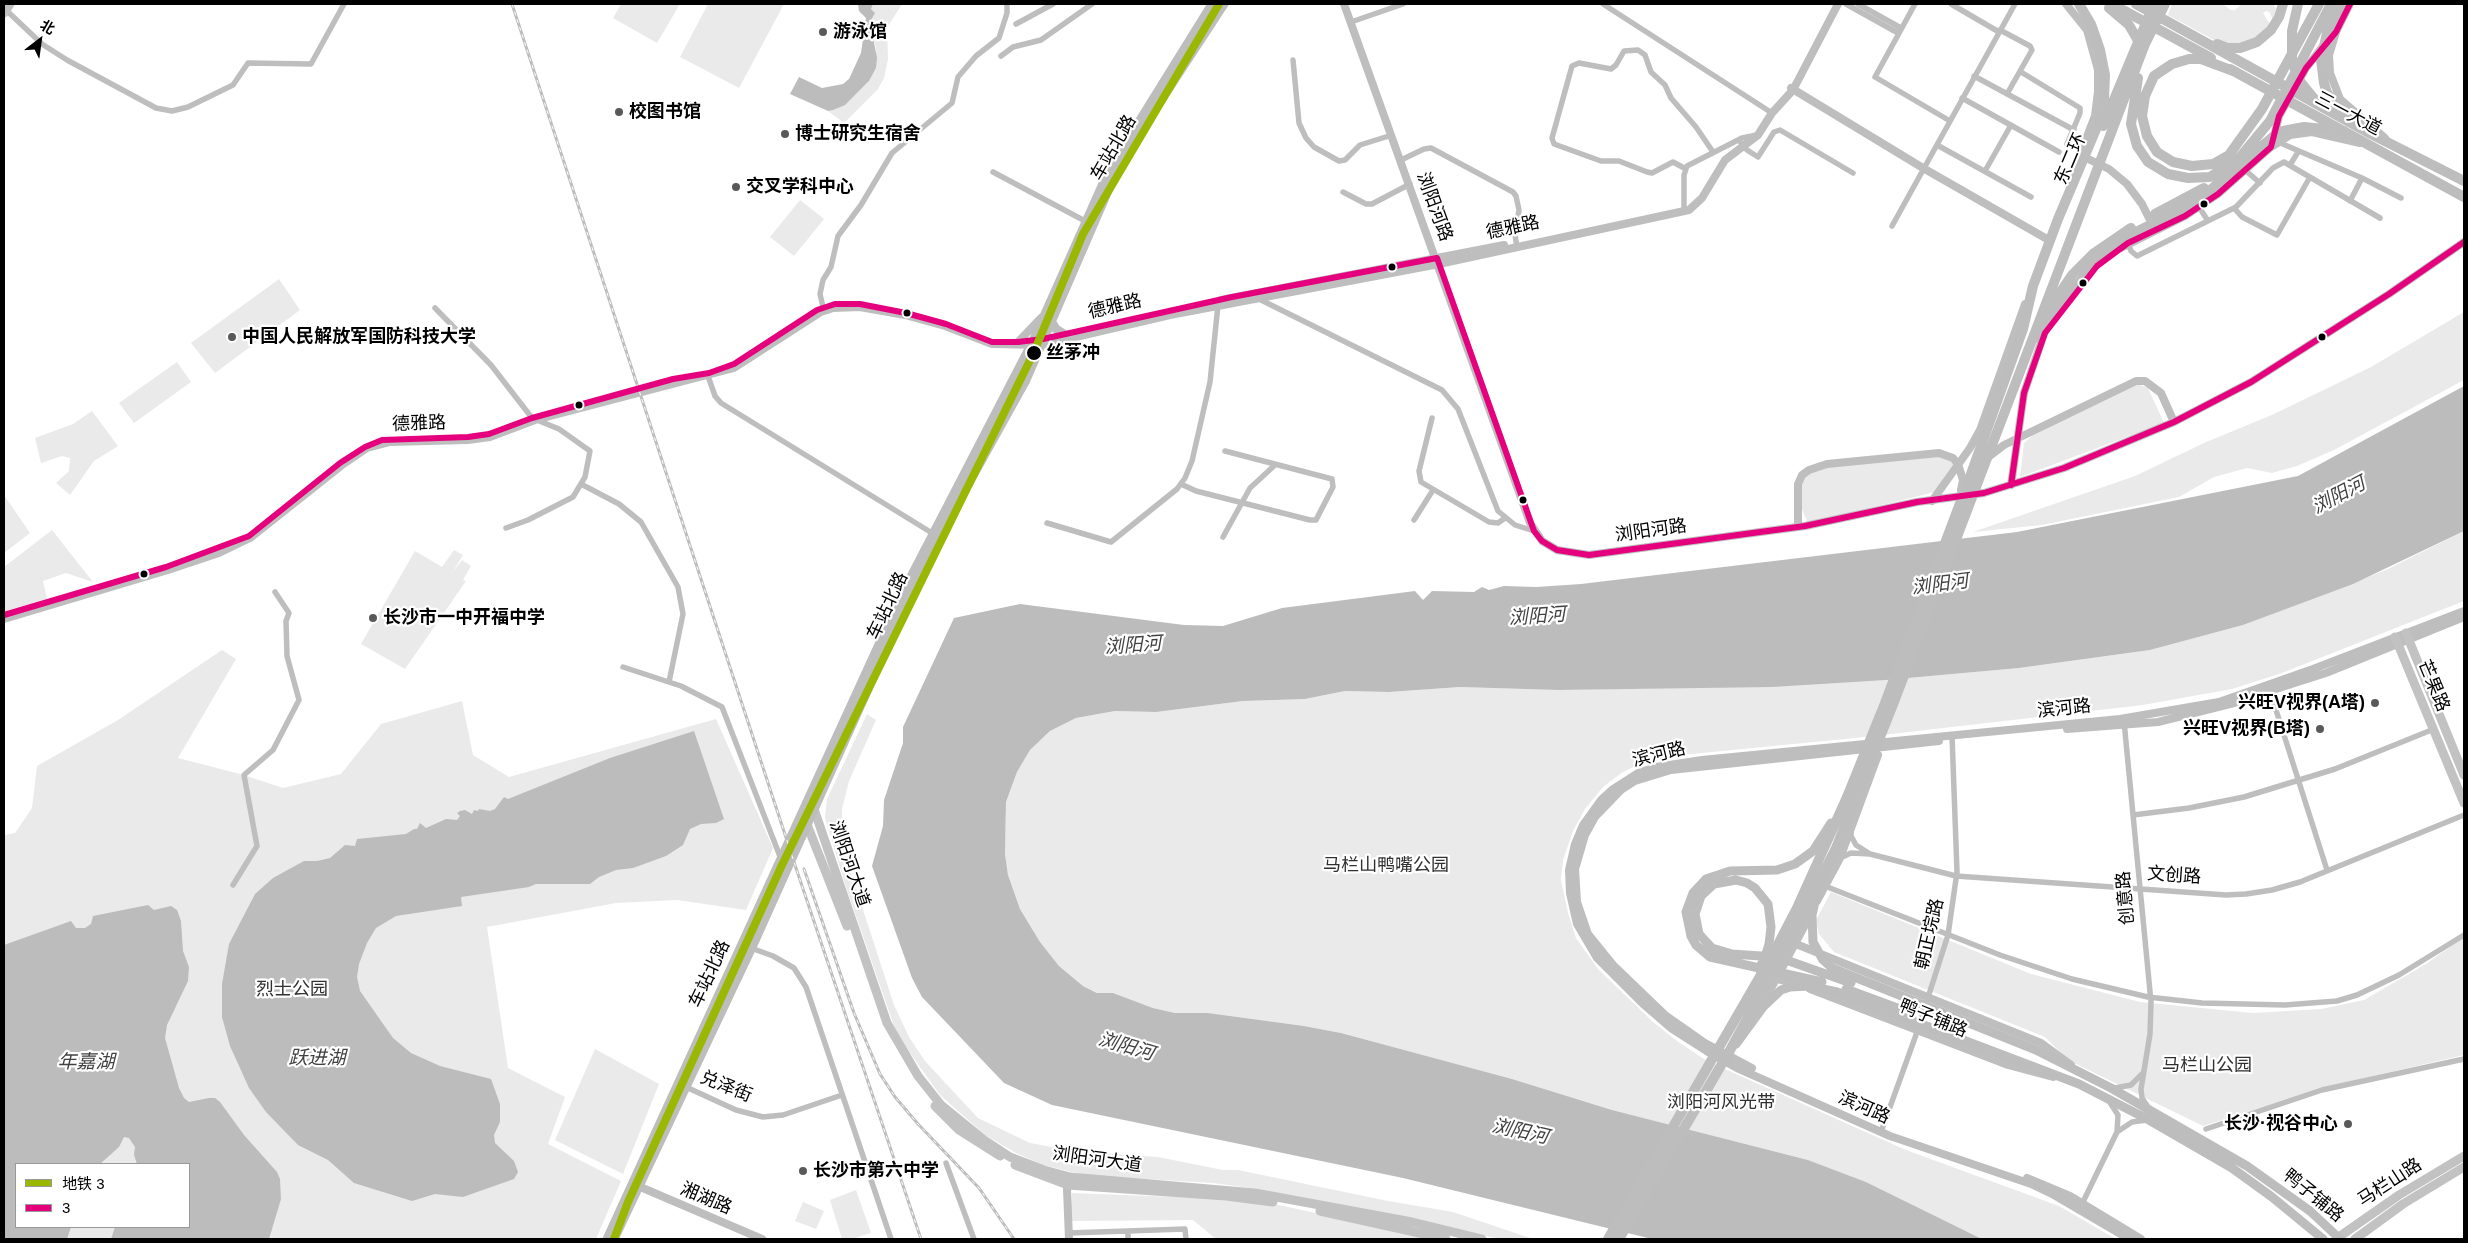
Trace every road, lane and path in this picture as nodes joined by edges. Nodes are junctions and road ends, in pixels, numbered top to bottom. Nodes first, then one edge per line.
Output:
1 (344, 4) edge
2 (1007, 4) edge
3 (1053, 4) edge
4 (1092, 4) edge
5 (1212, 4) edge
6 (1224, 4) edge
7 (1344, 4) edge
8 (1403, 4) edge
9 (1603, 4) edge
10 (1837, 4) edge
11 (1846, 4) edge
12 (1858, 4) edge
13 (1915, 4) edge
14 (1951, 4) edge
15 (2014, 4) edge
16 (2066, 4) edge
17 (2079, 4) edge
18 (2105, 4) edge
19 (2112, 4) edge
20 (2136, 4) edge
21 (2154, 4) edge
22 (2165, 4) edge
23 (2283, 4) edge
24 (2298, 4) edge
25 (2342, 4) edge
26 (2350, 4) edge
27 (2323, 6) edge
28 (7, 9) edge
29 (1352, 22) junction
30 (1016, 24) dead end
31 (1899, 30) junction
32 (2000, 31) junction
33 (2188, 32) junction
34 (2336, 32) junction
35 (1001, 56) dead end
36 (1293, 60) dead end
37 (2239, 68) junction
38 (2021, 72) junction
39 (1974, 76) junction
40 (1792, 89) junction
41 (2007, 94) junction
42 (1962, 98) junction
43 (2329, 111) junction
44 (1771, 112) junction
45 (1950, 121) junction
46 (2011, 125) junction
47 (2074, 130) junction
48 (2344, 130) junction
49 (1392, 134) junction
50 (2371, 134) junction
51 (1755, 135) junction
52 (1742, 144) junction
53 (1936, 144) junction
54 (2067, 144) dead end
55 (2275, 144) junction
56 (2394, 144) junction
57 (2378, 149) junction
58 (1713, 152) junction
59 (2059, 152) dead end
60 (2298, 152) junction
61 (2080, 155) junction
62 (2240, 158) junction
63 (1401, 160) junction
64 (2290, 165) junction
65 (1923, 168) junction
66 (1686, 169) junction
67 (2245, 170) junction
68 (993, 172) dead end
69 (1985, 172) junction
70 (1853, 173) dead end
71 (2310, 177) junction
72 (2362, 178) junction
73 (2464, 181) edge
74 (2260, 183) junction
75 (1410, 184) junction
76 (1342, 192) dead end
77 (2031, 197) dead end
78 (2464, 197) edge
79 (2401, 198) dead end
80 (2350, 201) junction
81 (2199, 207) junction
82 (2234, 208) junction
83 (1684, 209) junction
84 (2380, 218) dead end
85 (1085, 220) junction
86 (2208, 221) junction
87 (1892, 226) dead end
88 (2155, 230) junction
89 (2047, 239) junction
90 (2464, 242) edge
91 (2128, 243) junction
92 (1516, 245) junction
93 (2461, 248) edge
94 (1438, 261) junction
95 (1255, 297) junction
96 (1218, 305) junction
97 (822, 307) junction
98 (435, 308) dead end
99 (1043, 316) junction
100 (1051, 321) junction
101 (2037, 327) junction
102 (2023, 329) junction
103 (1064, 334) junction
104 (1018, 342) junction
105 (1037, 342) junction
106 (708, 376) junction
107 (1432, 418) dead end
108 (533, 419) junction
109 (2174, 422) junction
110 (2000, 423) junction
111 (1225, 451) dead end
112 (1987, 458) junction
113 (1275, 465) junction
114 (581, 484) junction
115 (1181, 484) junction
116 (2011, 485) junction
117 (1433, 490) junction
118 (1932, 501) junction
119 (1241, 503) junction
120 (1959, 504) junction
121 (1505, 518) junction
122 (1414, 520) dead end
123 (1047, 523) dead end
124 (1798, 527) junction
125 (506, 528) dead end
126 (1534, 531) junction
127 (932, 534) junction
128 (1223, 537) dead end
129 (275, 592) dead end
130 (2464, 611) edge
131 (4, 615) edge
132 (2464, 617) edge
133 (4, 619) edge
134 (2407, 637) junction
135 (2397, 641) junction
136 (623, 667) dead end
137 (669, 682) junction
138 (2269, 688) junction
139 (2124, 721) junction
140 (2434, 729) junction
141 (1952, 738) junction
142 (1882, 745) junction
143 (1872, 746) junction
144 (2464, 775) edge
145 (2298, 781) junction
146 (1853, 783) junction
147 (811, 796) junction
148 (2464, 803) edge
149 (814, 811) junction
150 (803, 812) junction
151 (2134, 815) junction
152 (2464, 816) edge
153 (806, 824) junction
154 (1851, 828) junction
155 (1870, 854) junction
156 (1840, 858) junction
157 (781, 859) junction
158 (2327, 870) junction
159 (1956, 876) junction
160 (233, 885) dead end
161 (1822, 885) junction
162 (2141, 889) junction
163 (1948, 934) junction
164 (2464, 935) edge
165 (1796, 944) junction
166 (751, 948) junction
167 (1777, 979) junction
168 (2150, 998) junction
169 (1928, 999) junction
170 (1918, 1030) junction
171 (1723, 1040) junction
172 (1994, 1045) junction
173 (1726, 1057) junction
174 (2464, 1058) edge
175 (2073, 1069) junction
176 (2083, 1074) junction
177 (2142, 1074) junction
178 (2080, 1084) junction
179 (686, 1087) junction
180 (2111, 1088) junction
181 (842, 1095) junction
182 (2106, 1098) junction
183 (2152, 1116) junction
184 (2206, 1128) dead end
185 (1882, 1130) junction
186 (2117, 1132) junction
187 (2464, 1156) edge
188 (946, 1163) dead end
189 (2464, 1167) edge
190 (1069, 1181) junction
191 (638, 1186) junction
192 (2081, 1206) junction
193 (1128, 1231) junction
194 (1411, 1231) edge
195 (1069, 1236) edge
196 (607, 1239) edge
197 (614, 1239) edge
198 (762, 1239) edge
199 (891, 1239) edge
200 (974, 1239) edge
201 (1128, 1239) edge
202 (1186, 1239) edge
203 (1446, 1239) edge
204 (1482, 1239) edge
205 (1608, 1239) edge
206 (1619, 1239) edge
207 (2129, 1239) edge
208 (2142, 1239) edge
209 (2323, 1239) edge
210 (2338, 1239) edge
211 (2355, 1239) edge

1 - 28 street
2 - 97 street
3 - 30 street
4 - 35 street
5 - 85 main road, 车站北路
6 - 100 main road, 车站北路
7 - 29 street, 浏阳河路
8 - 29 street
9 - 44 street
10 - 40 street
11 - 31 street
12 - 31 street
13 - 31 street
14 - 32 street
15 - 32 street
16 - 61 street
17 - 102 highway
18 - 62 highway
19 - 37 highway, 三一大道
20 - 33 highway, 三一大道
21 - 102 highway, 东二环
22 - 101 highway
23 - 33 highway
24 - 43 highway
25 - 50 highway
26 - 34 street
27 - 37 highway
27 - 62 highway
29 - 49 street, 浏阳河路
31 - 45 street
32 - 38 street
32 - 39 street
33 - 37 highway, 三一大道
34 - 55 street
34 - 56 street
36 - 49 street
37 - 43 highway, 三一大道
37 - 48 highway, 三一大道
38 - 41 street
38 - 47 street
39 - 41 street
39 - 42 street
40 - 44 street
40 - 65 street
41 - 47 street
42 - 45 street
42 - 46 street
43 - 50 highway, 三一大道
44 - 51 street
45 - 53 street
46 - 59 street
46 - 69 street
47 - 54 street
48 - 57 highway, 三一大道
48 - 110 highway
49 - 63 street, 浏阳河路
50 - 56 highway, 三一大道
51 - 52 street
51 - 58 street
52 - 70 street
52 - 83 street
53 - 65 street
53 - 69 street
55 - 57 street
55 - 60 street
55 - 67 street
56 - 73 highway, 三一大道
57 - 78 highway, 三一大道
58 - 66 street
58 - 66 street
60 - 64 street
60 - 72 street
61 - 88 street
61 - 89 street
62 - 101 highway
63 - 75 street, 浏阳河路
63 - 92 street
64 - 71 street
64 - 74 street
65 - 87 street
65 - 89 street
66 - 83 street
67 - 74 street
67 - 81 street
68 - 85 street
69 - 77 street
71 - 80 street
71 - 82 street
72 - 79 street
72 - 80 street
74 - 82 street
75 - 76 street
75 - 94 street, 浏阳河路
80 - 84 street
81 - 86 street
81 - 88 street
82 - 86 street
83 - 92 street
85 - 99 main road, 车站北路
86 - 91 street
88 - 91 street
89 - 118 street
90 - 93 street, 浏阳河路
91 - 116 street
92 - 94 street
93 - 109 street, 浏阳河路
94 - 95 street, 德雅路
94 - 103 street, 德雅路
94 - 126 street, 浏阳河路
95 - 96 street, 德雅路
95 - 121 street
96 - 105 street, 德雅路
96 - 115 street
97 - 104 street, 德雅路
97 - 108 street, 德雅路
98 - 108 street
99 - 104 street
99 - 105 main road, 车站北路
100 - 103 main road
100 - 105 main road, 车站北路
101 - 110 highway
102 - 120 highway
103 - 105 street, 德雅路
104 - 105 street, 德雅路
105 - 106 street, 德雅路
105 - 127 main road, 车站北路
105 - 149 main road, 车站北路
106 - 108 street, 德雅路
106 - 127 street
107 - 117 street
108 - 114 street
108 - 131 street, 德雅路
108 - 133 street, 德雅路
109 - 112 street
109 - 116 street, 浏阳河路
110 - 112 highway
111 - 113 street
112 - 161 highway
113 - 119 street
113 - 119 street
114 - 125 street
114 - 137 street
115 - 119 street
115 - 123 street
116 - 118 street, 浏阳河路
117 - 121 street
117 - 122 street
118 - 124 street, 浏阳河路
119 - 128 street
120 - 124 street
120 - 146 highway
121 - 126 street
124 - 126 street, 浏阳河路
127 - 147 main road, 车站北路
129 - 160 street
130 - 134 street, 滨河路
132 - 134 street, 滨河路
134 - 135 street, 滨河路
134 - 144 main road, 芒果路
135 - 138 street, 滨河路
135 - 140 main road, 芒果路
136 - 137 street
137 - 157 street
138 - 139 street, 滨河路
138 - 145 street
139 - 141 street, 滨河路
139 - 151 street, 创意路
140 - 145 street
140 - 148 main road, 芒果路
141 - 142 street, 滨河路
141 - 159 street, 朝正垸路
142 - 143 street, 滨河路
142 - 154 street
143 - 173 street
143 - 173 street, 滨河路
145 - 151 street
145 - 158 street
146 - 171 highway
146 - 172 main road
147 - 149 main road, 浏阳河大道
147 - 150 main road, 车站北路
149 - 153 main road, 车站北路
149 - 190 main road, 浏阳河大道
150 - 153 main road, 浏阳河大道
150 - 157 main road, 车站北路
151 - 162 street, 创意路
152 - 158 street, 文创路
153 - 166 main road, 车站北路
153 - 190 main road, 浏阳河大道
154 - 155 street, 文创路
154 - 156 street
155 - 156 street, 文创路
155 - 159 street, 文创路
156 - 161 street
157 - 196 main road, 车站北路
158 - 162 street, 文创路
159 - 162 street, 文创路
159 - 163 street, 朝正垸路
161 - 163 street
161 - 165 street
161 - 173 highway
161 - 175 main road, 鸭子铺路
162 - 168 street, 创意路
163 - 168 street
163 - 169 street, 朝正垸路
164 - 168 street
165 - 167 street
165 - 169 street, 鸭子铺路
166 - 179 main road, 车站北路
166 - 181 street
167 - 170 street, 鸭子铺路
167 - 173 street
168 - 177 street, 创意路
169 - 170 street, 朝正垸路
169 - 176 street, 鸭子铺路
170 - 178 street, 鸭子铺路
170 - 185 street, 朝正垸路
171 - 172 main road
171 - 205 highway
172 - 173 main road
172 - 175 main road
172 - 178 main road, 鸭子铺路
173 - 185 street, 滨河路
173 - 206 highway
174 - 184 street
175 - 176 main road, 鸭子铺路
176 - 180 main road, 鸭子铺路
177 - 180 street
177 - 183 street, 创意路
178 - 182 main road, 鸭子铺路
179 - 181 street, 兑泽街
179 - 191 main road, 车站北路
180 - 183 main road, 鸭子铺路
181 - 199 street
182 - 183 main road, 鸭子铺路
182 - 186 street
183 - 186 street
183 - 209 main road, 鸭子铺路
183 - 210 main road, 鸭子铺路
185 - 192 street, 滨河路
186 - 192 street
187 - 210 main road, 马栏山路
188 - 200 street
189 - 211 main road, 马栏山路
190 - 194 main road, 浏阳河大道
190 - 195 street
191 - 197 main road, 车站北路
191 - 198 street, 湘湖路
192 - 207 street, 滨河路
192 - 208 street, 滨河路
193 - 195 street
193 - 201 street
193 - 202 street
194 - 203 main road, 浏阳河大道
194 - 204 main road, 浏阳河大道

